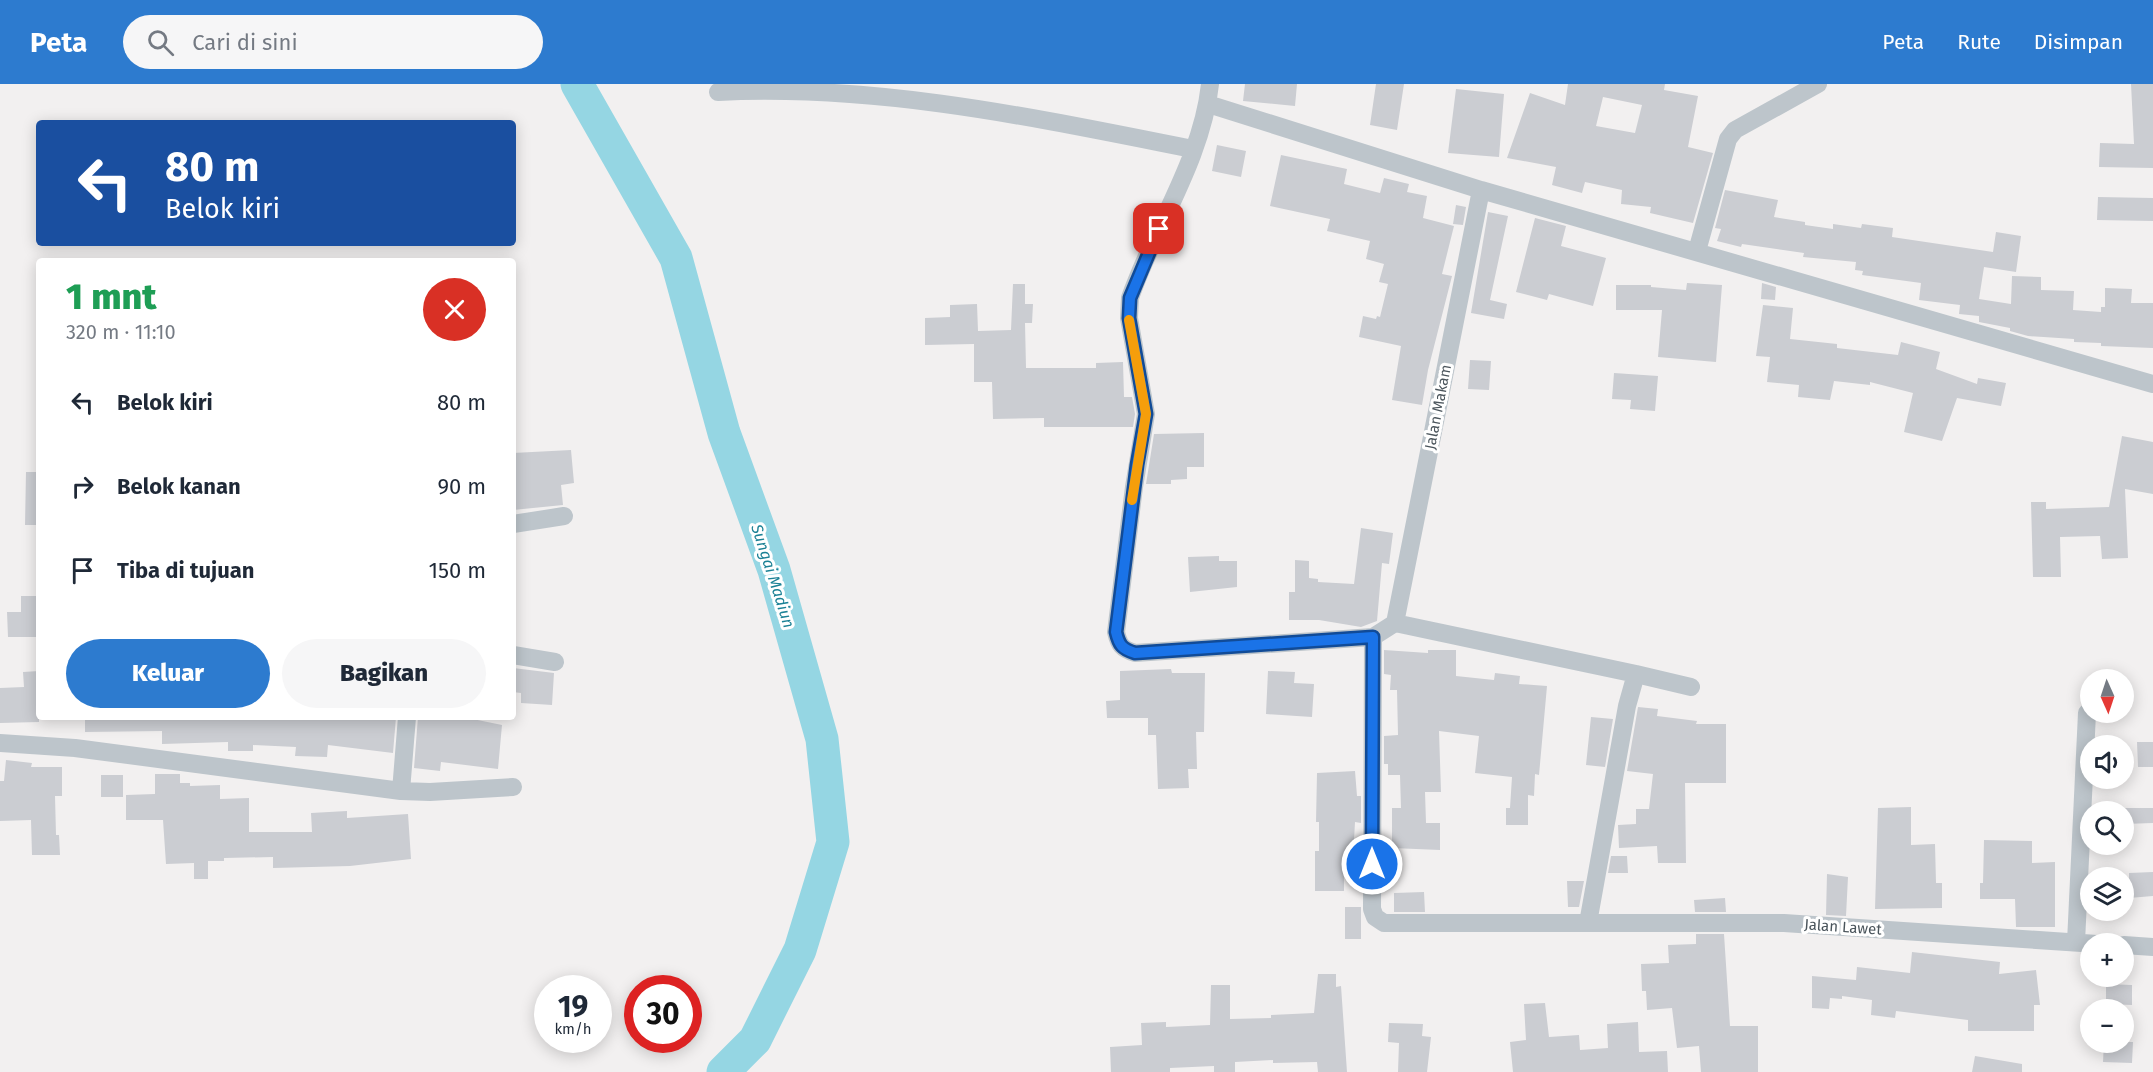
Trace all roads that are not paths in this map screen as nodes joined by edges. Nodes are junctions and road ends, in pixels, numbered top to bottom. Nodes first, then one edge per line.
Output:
1 (1210, 84) edge
2 (1818, 84) edge
3 (718, 92) dead end
4 (1208, 104) junction
5 (1193, 149) junction
6 (1481, 190) junction
7 (1697, 251) junction
8 (2153, 384) edge
9 (564, 516) dead end
10 (516, 524) edge
11 (1395, 623) junction
12 (1373, 637) junction
13 (516, 656) edge
14 (555, 662) dead end
15 (1636, 674) junction
16 (1691, 687) dead end
17 (407, 720) edge
18 (2087, 723) edge
19 (0, 743) edge
20 (513, 787) dead end
21 (401, 791) junction
22 (1588, 923) junction
23 (2076, 942) junction
24 (2080, 942) edge
25 (2134, 946) edge
26 (2153, 947) edge

1 - 4 street
2 - 7 street
3 - 5 street
4 - 5 street
4 - 6 street
5 - 12 street
6 - 7 street
6 - 11 street, Jalan Makam
7 - 8 street
9 - 10 street
11 - 12 street
11 - 15 street
12 - 22 street, Jalan Lawet
13 - 14 street
15 - 16 street
15 - 22 street
17 - 21 street
18 - 23 street
19 - 21 street
20 - 21 street
22 - 23 street, Jalan Lawet
23 - 24 street, Jalan Lawet
25 - 26 street

